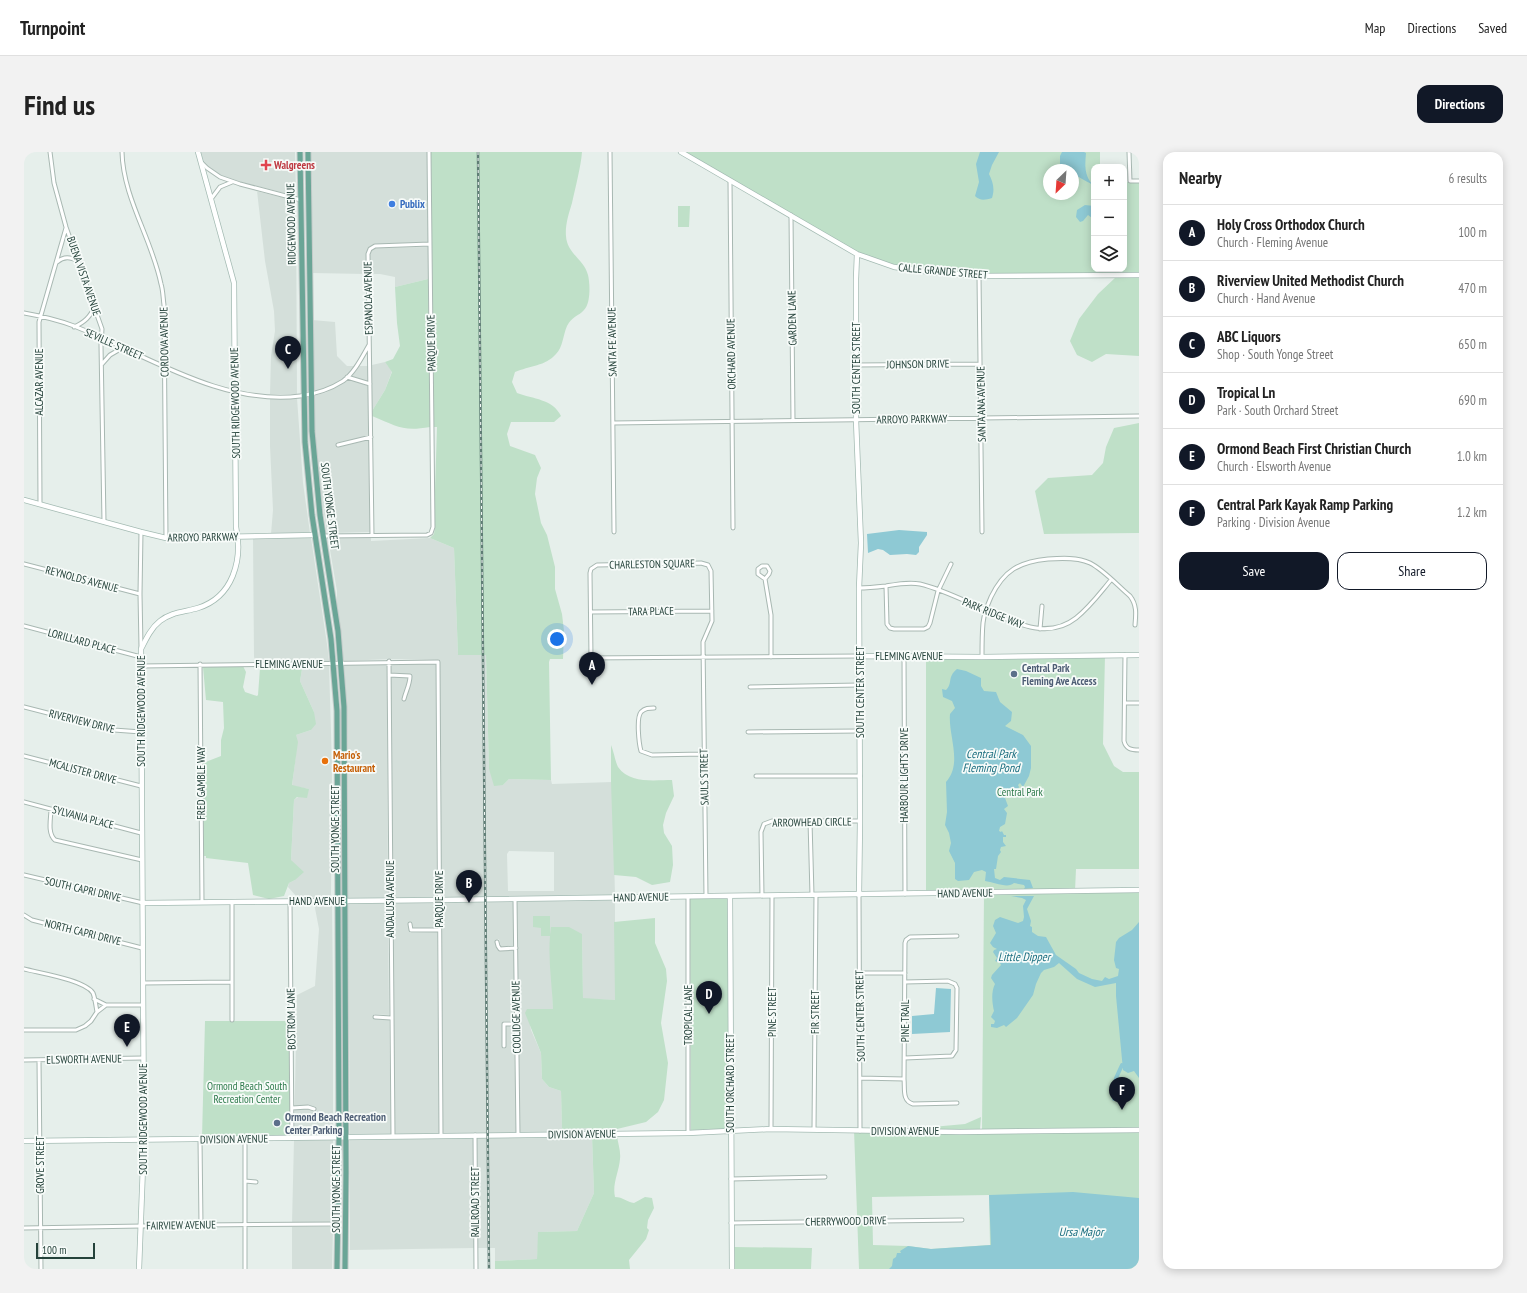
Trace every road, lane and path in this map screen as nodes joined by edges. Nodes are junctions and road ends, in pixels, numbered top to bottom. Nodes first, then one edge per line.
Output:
1 (50, 152) edge
2 (122, 152) edge
3 (198, 152) edge
4 (300, 152) edge
5 (308, 152) edge
6 (429, 152) edge
7 (610, 152) edge
8 (682, 152) edge
9 (1129, 152) edge
10 (201, 161) junction
11 (730, 181) junction
12 (1139, 181) edge
13 (232, 182) junction
14 (211, 200) junction
15 (300, 200) junction
16 (791, 215) junction
17 (66, 227) junction
18 (430, 244) junction
19 (857, 254) junction
20 (79, 261) junction
21 (56, 262) junction
22 (301, 264) junction
23 (309, 274) junction
24 (1139, 275) edge
25 (979, 276) junction
26 (302, 296) joint
27 (309, 296) joint
28 (95, 306) junction
29 (24, 313) edge
30 (40, 316) junction
31 (74, 327) junction
32 (102, 339) junction
33 (369, 345) junction
34 (122, 348) junction
35 (102, 364) junction
36 (980, 364) junction
37 (856, 365) junction
38 (164, 367) junction
39 (347, 377) junction
40 (370, 384) junction
41 (235, 392) junction
42 (311, 394) junction
43 (303, 395) junction
44 (1139, 416) edge
45 (981, 418) junction
46 (731, 420) junction
47 (793, 420) junction
48 (856, 420) junction
49 (613, 423) junction
50 (371, 437) junction
51 (338, 445) dead end
52 (24, 500) edge
53 (40, 504) junction
54 (104, 522) junction
55 (313, 524) junction
56 (733, 528) dead end
57 (141, 532) junction
58 (614, 532) dead end
59 (982, 532) dead end
60 (372, 534) junction
61 (315, 535) junction
62 (238, 536) junction
63 (323, 536) junction
64 (166, 538) junction
65 (325, 546) junction
66 (24, 564) edge
67 (952, 564) dead end
68 (765, 578) junction
69 (1111, 580) junction
70 (886, 586) junction
71 (859, 588) junction
72 (938, 590) junction
73 (140, 594) junction
74 (1042, 606) dead end
75 (986, 610) junction
76 (712, 611) junction
77 (591, 612) junction
78 (1135, 624) dead end
79 (24, 626) edge
80 (1040, 629) junction
81 (141, 648) junction
82 (1125, 655) junction
83 (1139, 655) edge
84 (860, 656) junction
85 (904, 656) junction
86 (141, 657) junction
87 (703, 657) junction
88 (771, 657) junction
89 (982, 657) junction
90 (583, 658) dead end
91 (591, 658) junction
92 (389, 661) junction
93 (438, 662) joint
94 (334, 663) junction
95 (341, 663) junction
96 (200, 664) junction
97 (141, 666) junction
98 (389, 675) junction
99 (859, 685) junction
100 (750, 687) dead end
101 (404, 699) dead end
102 (1139, 702) edge
103 (1125, 703) junction
104 (24, 707) edge
105 (654, 708) dead end
106 (860, 731) junction
107 (141, 732) junction
108 (748, 732) dead end
109 (1139, 750) edge
110 (703, 754) junction
111 (24, 756) edge
112 (756, 776) dead end
113 (860, 776) junction
114 (337, 780) junction
115 (141, 786) junction
116 (24, 802) edge
117 (51, 809) junction
118 (345, 810) junction
119 (810, 821) junction
120 (860, 821) junction
121 (141, 833) junction
122 (142, 860) junction
123 (24, 875) edge
124 (1139, 890) edge
125 (905, 894) junction
126 (814, 895) junction
127 (859, 895) junction
128 (706, 896) junction
129 (730, 896) junction
130 (762, 896) junction
131 (772, 896) junction
132 (688, 897) junction
133 (515, 899) junction
134 (337, 900) junction
135 (345, 900) junction
136 (390, 900) junction
137 (439, 900) junction
138 (290, 901) junction
139 (202, 902) junction
140 (232, 902) junction
141 (143, 903) junction
142 (24, 915) edge
143 (410, 924) dead end
144 (439, 930) junction
145 (957, 936) dead end
146 (497, 942) dead end
147 (142, 948) junction
148 (516, 948) junction
149 (24, 969) edge
150 (859, 973) junction
151 (905, 973) junction
152 (143, 982) junction
153 (232, 982) junction
154 (905, 982) junction
155 (94, 999) junction
156 (106, 1005) junction
157 (143, 1005) junction
158 (338, 1011) junction
159 (97, 1012) junction
160 (376, 1017) dead end
161 (391, 1018) junction
162 (232, 1020) dead end
163 (346, 1021) junction
164 (516, 1024) junction
165 (24, 1030) edge
166 (504, 1046) dead end
167 (143, 1058) junction
168 (905, 1058) junction
169 (24, 1060) edge
170 (39, 1060) junction
171 (860, 1078) junction
172 (904, 1079) junction
173 (958, 1103) dead end
174 (292, 1108) junction
175 (314, 1109) dead end
176 (771, 1129) junction
177 (814, 1129) junction
178 (1139, 1130) edge
179 (731, 1131) junction
180 (860, 1131) junction
181 (688, 1132) junction
182 (475, 1135) junction
183 (518, 1135) junction
184 (393, 1136) junction
185 (441, 1136) junction
186 (339, 1137) junction
187 (346, 1137) junction
188 (245, 1138) junction
189 (292, 1138) junction
190 (200, 1139) junction
191 (40, 1140) junction
192 (144, 1140) junction
193 (24, 1141) edge
194 (825, 1177) dead end
195 (731, 1179) junction
196 (245, 1181) junction
197 (256, 1182) dead end
198 (962, 1220) dead end
199 (731, 1223) junction
200 (338, 1224) junction
201 (201, 1225) junction
202 (245, 1225) junction
203 (141, 1226) junction
204 (24, 1228) edge
205 (40, 1228) junction
206 (337, 1262) junction
207 (41, 1269) edge
208 (139, 1269) edge
209 (245, 1269) edge
210 (337, 1269) edge
211 (341, 1269) edge
212 (345, 1269) edge
213 (476, 1269) edge
214 (732, 1269) edge

1 - 17 street, BUENA VISTA AVENUE
2 - 38 street, CORDOVA AVENUE
3 - 10 street, SOUTH RIDGEWOOD AVENUE
4 - 15 main road, RIDGEWOOD AVENUE
5 - 23 main road, RIDGEWOOD AVENUE
6 - 18 street, PARQUE DRIVE
7 - 49 street, SANTA FE AVENUE
8 - 11 street, CALLE GRANDE STREET
9 - 12 street
10 - 13 street
10 - 14 street, SOUTH RIDGEWOOD AVENUE
11 - 16 street, CALLE GRANDE STREET
11 - 46 street, ORCHARD AVENUE
13 - 14 street
13 - 15 street
14 - 41 street, SOUTH RIDGEWOOD AVENUE
15 - 22 main road, RIDGEWOOD AVENUE
16 - 19 street, CALLE GRANDE STREET
16 - 47 street, GARDEN LANE
17 - 20 street, BUENA VISTA AVENUE
17 - 21 street, ALCAZAR AVENUE
18 - 33 street, ESPANOLA AVENUE
18 - 60 street, PARQUE DRIVE
19 - 25 street, CALLE GRANDE STREET
19 - 37 street, SOUTH CENTER STREET
20 - 21 street
20 - 28 street, BUENA VISTA AVENUE
21 - 30 street, ALCAZAR AVENUE
22 - 23 main road
22 - 26 main road, RIDGEWOOD AVENUE
23 - 27 main road, RIDGEWOOD AVENUE
24 - 25 street, CALLE GRANDE STREET
25 - 36 street, SANTA ANA AVENUE
26 - 43 main road, SOUTH YONGE STREET
27 - 42 main road, SOUTH YONGE STREET
28 - 31 street
28 - 32 street, BUENA VISTA AVENUE
29 - 30 street, SEVILLE STREET
30 - 31 street, SEVILLE STREET
30 - 53 street, ALCAZAR AVENUE
31 - 32 street, SEVILLE STREET
32 - 34 street, SEVILLE STREET
32 - 35 street, BUENA VISTA AVENUE
33 - 39 street, SEVILLE STREET
33 - 40 street, ESPANOLA AVENUE
34 - 35 street
34 - 38 street, SEVILLE STREET
35 - 54 street, BUENA VISTA AVENUE
36 - 37 street, JOHNSON DRIVE
36 - 45 street, SANTA ANA AVENUE
37 - 48 street, SOUTH CENTER STREET
38 - 41 street, SEVILLE STREET
38 - 64 street, CORDOVA AVENUE
39 - 40 street
39 - 42 street, SEVILLE STREET
40 - 50 street, ESPANOLA AVENUE
41 - 43 street, SEVILLE STREET
41 - 62 street, SOUTH RIDGEWOOD AVENUE
42 - 43 street, SEVILLE STREET
42 - 63 main road, SOUTH YONGE STREET
43 - 55 main road, SOUTH YONGE STREET
44 - 45 street, ARROYO PARKWAY
45 - 48 street, ARROYO PARKWAY
45 - 59 street, SANTA ANA AVENUE
46 - 47 street, ARROYO PARKWAY
46 - 49 street, ARROYO PARKWAY
46 - 56 street, ORCHARD AVENUE
47 - 48 street, ARROYO PARKWAY
48 - 71 street, SOUTH CENTER STREET
49 - 58 street, SANTA FE AVENUE
50 - 51 street
50 - 60 street, ESPANOLA AVENUE
52 - 53 street, ARROYO PARKWAY
53 - 54 street, ARROYO PARKWAY
54 - 57 street, ARROYO PARKWAY
55 - 61 main road, SOUTH YONGE STREET
55 - 63 main road
57 - 64 street, ARROYO PARKWAY
57 - 73 street
60 - 63 street
61 - 62 street, ARROYO PARKWAY
61 - 65 main road
61 - 94 main road, SOUTH YONGE STREET
62 - 64 street, ARROYO PARKWAY
62 - 81 street, SOUTH RIDGEWOOD AVENUE
63 - 65 main road, SOUTH YONGE STREET
65 - 95 main road, SOUTH YONGE STREET
66 - 73 street, REYNOLDS AVENUE
67 - 72 street
68 - 68 street
68 - 88 street
69 - 75 street
69 - 78 street
69 - 80 street, PARK RIDGE WAY
70 - 71 street, PARK RIDGE WAY
70 - 72 street, PARK RIDGE WAY
70 - 72 street
71 - 84 street, SOUTH CENTER STREET
72 - 75 street, PARK RIDGE WAY
73 - 81 street
74 - 80 street
75 - 80 street, PARK RIDGE WAY
75 - 89 street
76 - 77 street, TARA PLACE
76 - 77 street, CHARLESTON SQUARE
76 - 87 street, CHARLESTON SQUARE
77 - 91 street, CHARLESTON SQUARE
79 - 86 street, LORILLARD PLACE
81 - 86 street, SOUTH RIDGEWOOD AVENUE
82 - 83 street, FLEMING AVENUE
82 - 89 street, FLEMING AVENUE
82 - 103 street
84 - 85 street, FLEMING AVENUE
84 - 88 street, FLEMING AVENUE
84 - 99 street, SOUTH CENTER STREET
85 - 89 street, FLEMING AVENUE
85 - 125 street, HARBOUR LIGHTS DRIVE
86 - 97 street, SOUTH RIDGEWOOD AVENUE
87 - 88 street, FLEMING AVENUE
87 - 91 street, FLEMING AVENUE
87 - 110 street, SAULS STREET
90 - 91 street, FLEMING AVENUE
92 - 93 street, FLEMING AVENUE
92 - 95 street, FLEMING AVENUE
92 - 98 street, ANDALUSIA AVENUE
93 - 137 street, PARQUE DRIVE
94 - 95 street, FLEMING AVENUE
94 - 96 street, FLEMING AVENUE
94 - 114 main road, SOUTH YONGE STREET
95 - 118 main road, SOUTH YONGE STREET
96 - 97 street, FLEMING AVENUE
96 - 139 street, FRED GAMBLE WAY
97 - 107 street, SOUTH RIDGEWOOD AVENUE
98 - 101 street
98 - 136 street, ANDALUSIA AVENUE
99 - 100 street
99 - 106 street, SOUTH CENTER STREET
102 - 103 street
103 - 109 street
104 - 107 street, RIVERVIEW DRIVE
105 - 110 street
106 - 108 street
106 - 113 street, SOUTH CENTER STREET
107 - 115 street, SOUTH RIDGEWOOD AVENUE
110 - 128 street, SAULS STREET
111 - 115 street, MCALISTER DRIVE
112 - 113 street
113 - 120 street, SOUTH CENTER STREET
114 - 118 main road
114 - 134 main road, SOUTH YONGE STREET
115 - 121 street, SOUTH RIDGEWOOD AVENUE
116 - 117 street, SYLVANIA PLACE
117 - 121 street, SYLVANIA PLACE
117 - 122 street
118 - 135 main road, SOUTH YONGE STREET
119 - 120 street, ARROWHEAD CIRCLE
119 - 126 street, FIR STREET
119 - 130 street, ARROWHEAD CIRCLE
120 - 127 street, SOUTH CENTER STREET
121 - 122 street, SOUTH RIDGEWOOD AVENUE
122 - 141 street, SOUTH RIDGEWOOD AVENUE
123 - 141 street, SOUTH CAPRI DRIVE
124 - 125 street, HAND AVENUE
125 - 127 street, HAND AVENUE
126 - 127 street, HAND AVENUE
126 - 131 street, HAND AVENUE
126 - 177 street, FIR STREET
127 - 150 street, SOUTH CENTER STREET
128 - 129 street, HAND AVENUE
128 - 132 street, HAND AVENUE
129 - 130 street, HAND AVENUE
129 - 179 street, SOUTH ORCHARD STREET
130 - 131 street, HAND AVENUE
131 - 176 street, PINE STREET
132 - 133 street, HAND AVENUE
132 - 181 street, TROPICAL LANE
133 - 137 street, HAND AVENUE
133 - 148 street, COOLIDGE AVENUE
134 - 135 street, HAND AVENUE
134 - 138 street, HAND AVENUE
134 - 158 main road, SOUTH YONGE STREET
135 - 136 street, HAND AVENUE
135 - 163 main road, SOUTH YONGE STREET
136 - 137 street, HAND AVENUE
136 - 161 street, ANDALUSIA AVENUE
137 - 144 street, PARQUE DRIVE
138 - 140 street, HAND AVENUE
138 - 174 street, BOSTROM LANE
139 - 140 street, HAND AVENUE
139 - 141 street, HAND AVENUE
140 - 153 street
141 - 147 street, SOUTH RIDGEWOOD AVENUE
142 - 147 street, NORTH CAPRI DRIVE
143 - 144 street
144 - 185 street, PARQUE DRIVE
145 - 151 street, PINE TRAIL
146 - 148 street
147 - 152 street, SOUTH RIDGEWOOD AVENUE
148 - 164 street, COOLIDGE AVENUE
149 - 155 street
150 - 151 street
150 - 171 street, SOUTH CENTER STREET
151 - 154 street, PINE TRAIL
152 - 153 street
152 - 157 street, SOUTH RIDGEWOOD AVENUE
153 - 162 street
154 - 168 street, PINE TRAIL
154 - 168 street
155 - 156 street
155 - 159 street
156 - 157 street
156 - 159 street
157 - 167 street, SOUTH RIDGEWOOD AVENUE
158 - 163 main road
158 - 186 main road, SOUTH YONGE STREET
159 - 165 street
160 - 161 street
161 - 184 street, ANDALUSIA AVENUE
163 - 187 main road, SOUTH YONGE STREET
164 - 166 street
164 - 183 street, COOLIDGE AVENUE
167 - 170 street, ELSWORTH AVENUE
167 - 192 street, SOUTH RIDGEWOOD AVENUE
168 - 172 street, PINE TRAIL
169 - 170 street, ELSWORTH AVENUE
170 - 191 street, GROVE STREET
171 - 172 street
171 - 180 street, SOUTH CENTER STREET
172 - 173 street, PINE TRAIL
174 - 175 street
174 - 189 street, BOSTROM LANE
176 - 177 street, DIVISION AVENUE
176 - 179 street, DIVISION AVENUE
177 - 180 street, DIVISION AVENUE
178 - 180 street, DIVISION AVENUE
179 - 181 street, DIVISION AVENUE
179 - 195 street, SOUTH ORCHARD STREET
181 - 183 street, DIVISION AVENUE
182 - 183 street, DIVISION AVENUE
182 - 185 street, DIVISION AVENUE
182 - 213 street, RAILROAD STREET
184 - 185 street, DIVISION AVENUE
184 - 187 street, DIVISION AVENUE
186 - 187 street, DIVISION AVENUE
186 - 189 street, DIVISION AVENUE
186 - 200 main road, SOUTH YONGE STREET
187 - 212 main road, SOUTH YONGE STREET
188 - 189 street, DIVISION AVENUE
188 - 190 street, DIVISION AVENUE
188 - 196 street
190 - 192 street, DIVISION AVENUE
190 - 201 street
191 - 192 street, DIVISION AVENUE
191 - 193 street, DIVISION AVENUE
191 - 205 street, GROVE STREET
192 - 203 street, SOUTH RIDGEWOOD AVENUE
194 - 195 street
195 - 199 street, SOUTH ORCHARD STREET
196 - 197 street
196 - 202 street
198 - 199 street, CHERRYWOOD DRIVE
199 - 214 street, SOUTH ORCHARD STREET
200 - 202 street, FAIRVIEW AVENUE
200 - 206 main road, SOUTH YONGE STREET
201 - 202 street, FAIRVIEW AVENUE
201 - 203 street, FAIRVIEW AVENUE
202 - 209 street
203 - 205 street, FAIRVIEW AVENUE
203 - 208 street, SOUTH RIDGEWOOD AVENUE
204 - 205 street, FAIRVIEW AVENUE
205 - 207 street, GROVE STREET
206 - 210 main road, SOUTH YONGE STREET
206 - 211 main road

